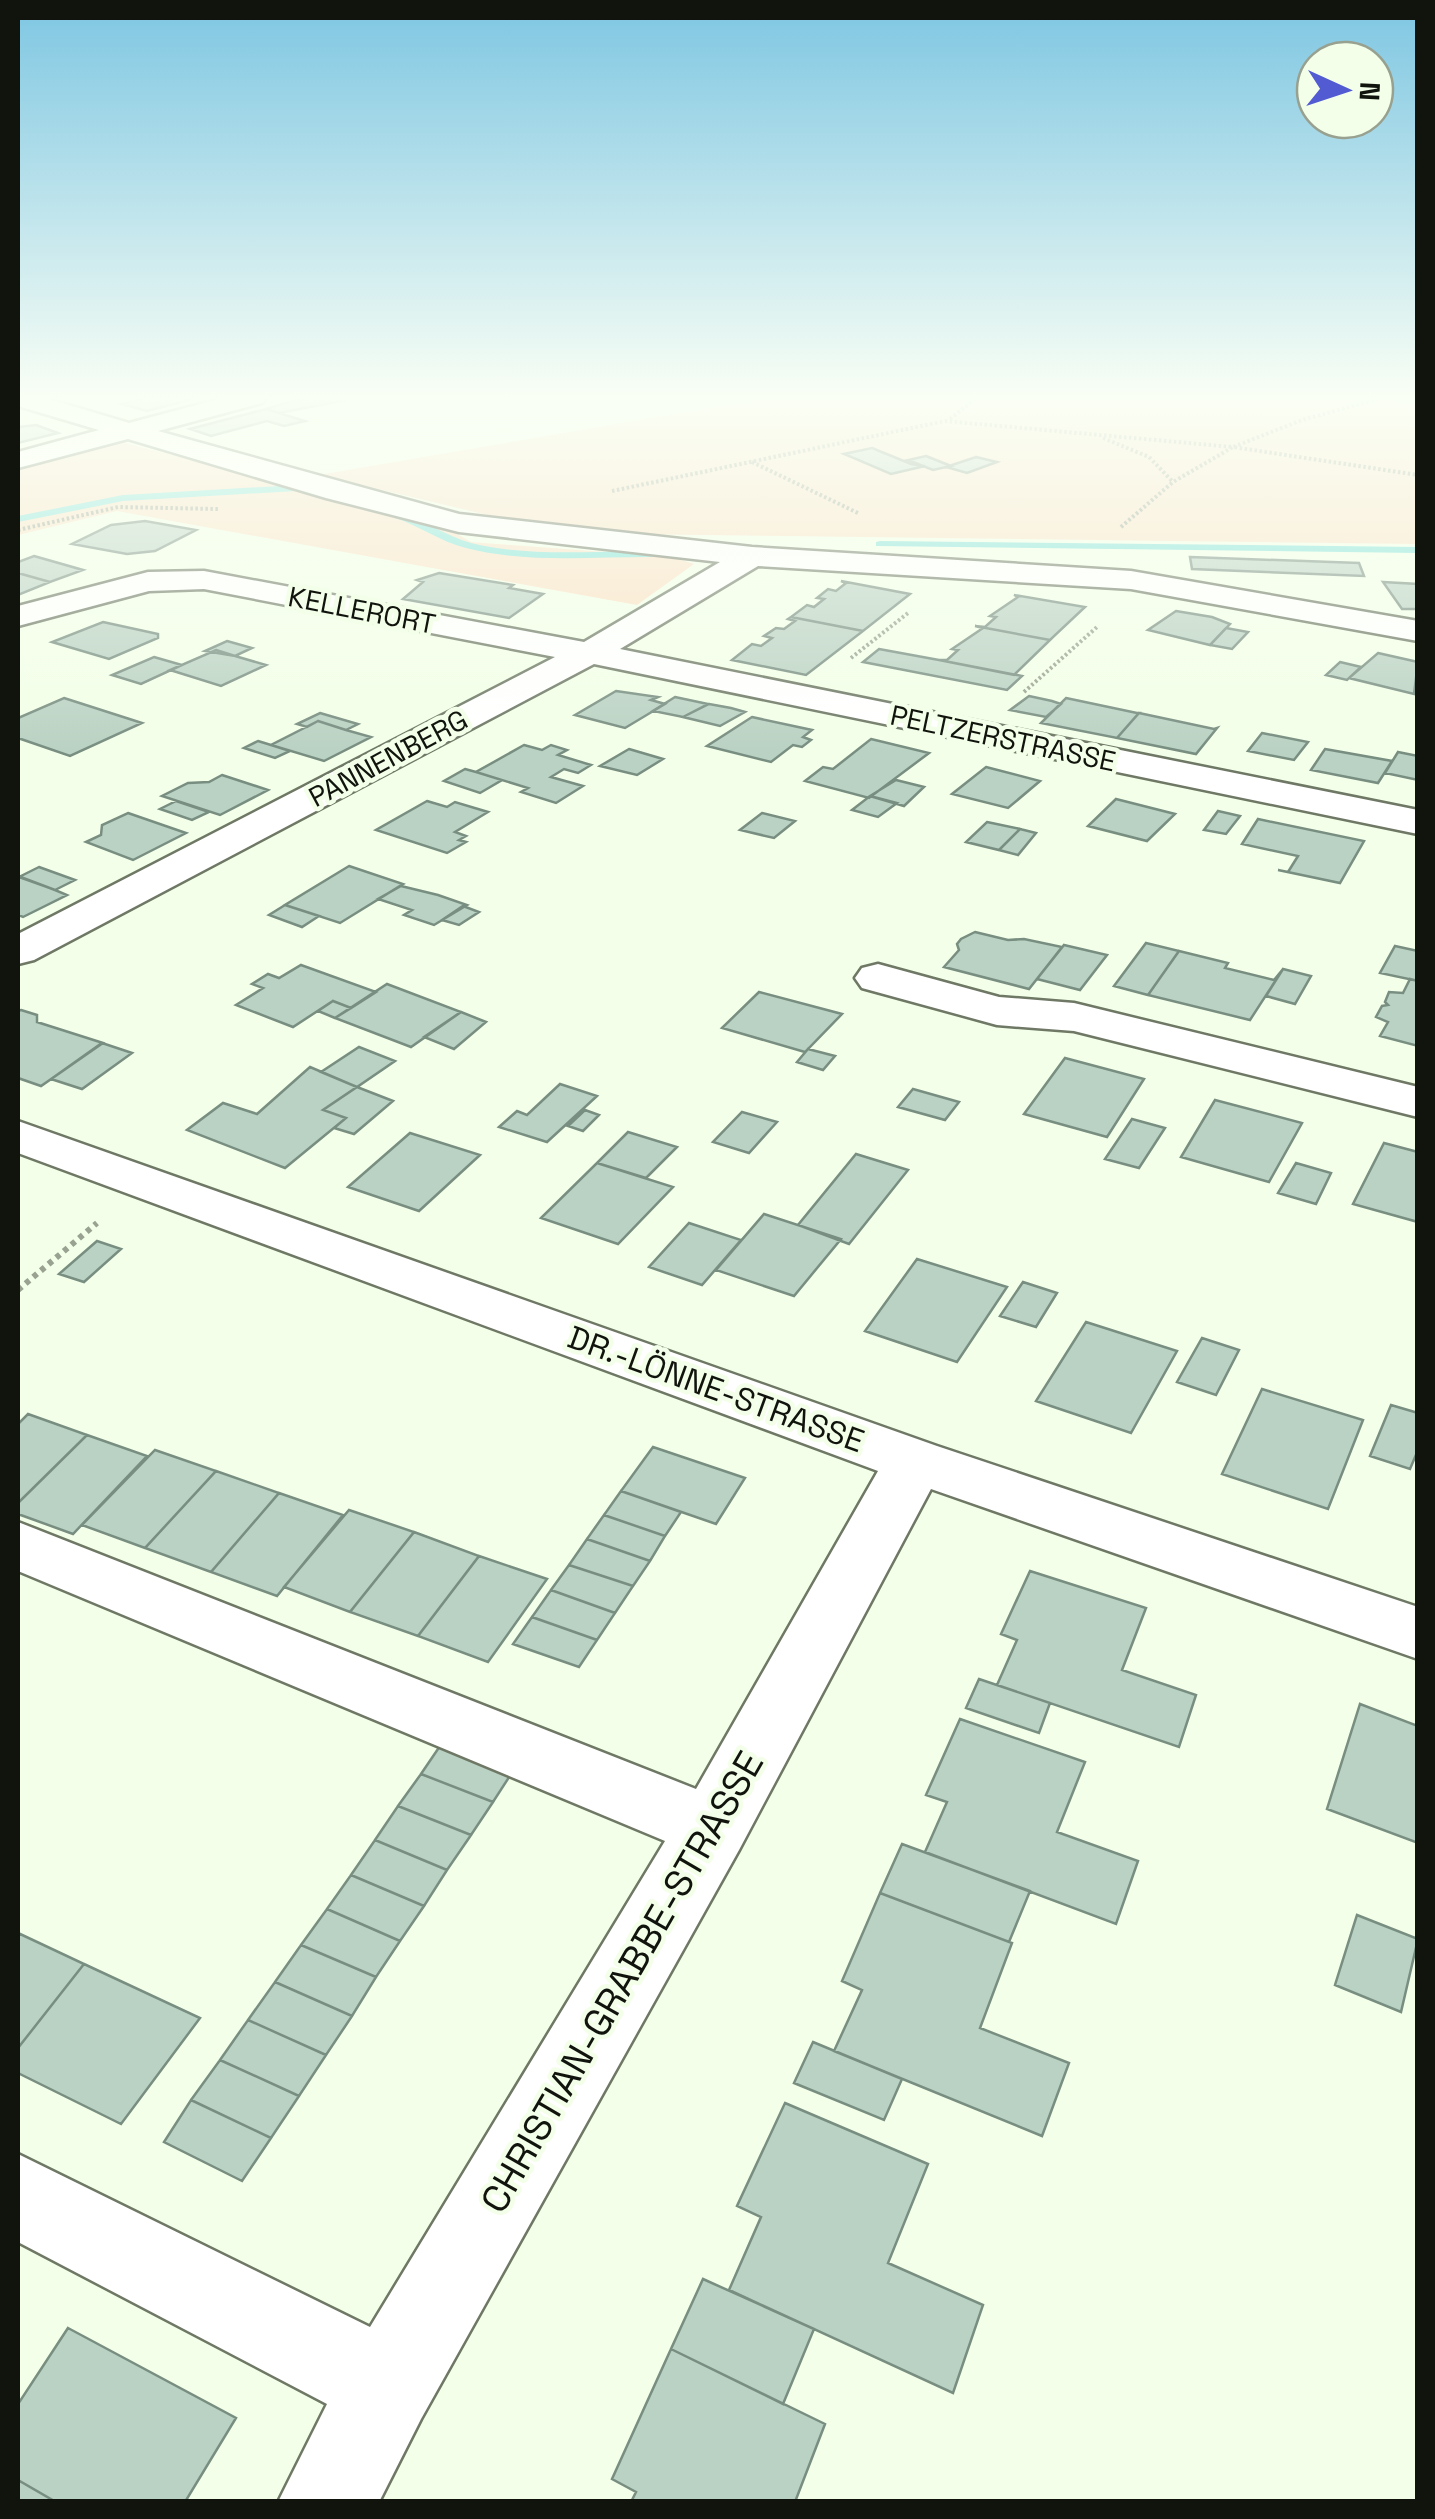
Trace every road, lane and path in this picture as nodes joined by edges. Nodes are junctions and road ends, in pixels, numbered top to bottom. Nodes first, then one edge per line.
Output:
1 (78, 516) edge
2 (430, 516) edge
3 (1134, 516) edge
4 (1121, 527) dead end
5 (18, 530) edge
6 (752, 556) junction
7 (964, 569) junction
8 (1146, 582) junction
9 (18, 616) edge
10 (1418, 631) edge
11 (589, 653) junction
12 (803, 697) junction
13 (978, 733) junction
14 (1418, 822) edge
15 (18, 952) edge
16 (878, 978) dead end
17 (1418, 1102) edge
18 (18, 1136) edge
19 (144, 1183) junction
20 (18, 1290) edge
21 (915, 1461) junction
22 (18, 1545) edge
23 (1418, 1633) edge
24 (712, 1828) junction
25 (18, 2196) edge
26 (388, 2386) junction
27 (327, 2502) edge

1 - 5 path
2 - 6 street
3 - 4 path
6 - 7 street
6 - 11 street, PANNENBERG
7 - 8 street
7 - 12 path
8 - 10 street
8 - 13 path
9 - 11 street, KELLERORT
11 - 12 street, PELTZERSTRASSE
11 - 15 street, PANNENBERG
12 - 13 street, PELTZERSTRASSE
13 - 14 street, PELTZERSTRASSE
16 - 17 street
18 - 19 street, DR.-LÖNNE-STRASSE
19 - 20 path
19 - 21 street, DR.-LÖNNE-STRASSE
21 - 23 street, DR.-LÖNNE-STRASSE
21 - 24 street, CHRISTIAN-GRABBE-STRASSE
22 - 24 street
24 - 26 street, CHRISTIAN-GRABBE-STRASSE
25 - 26 street
26 - 27 street, CHRISTIAN-GRABBE-STRASSE

